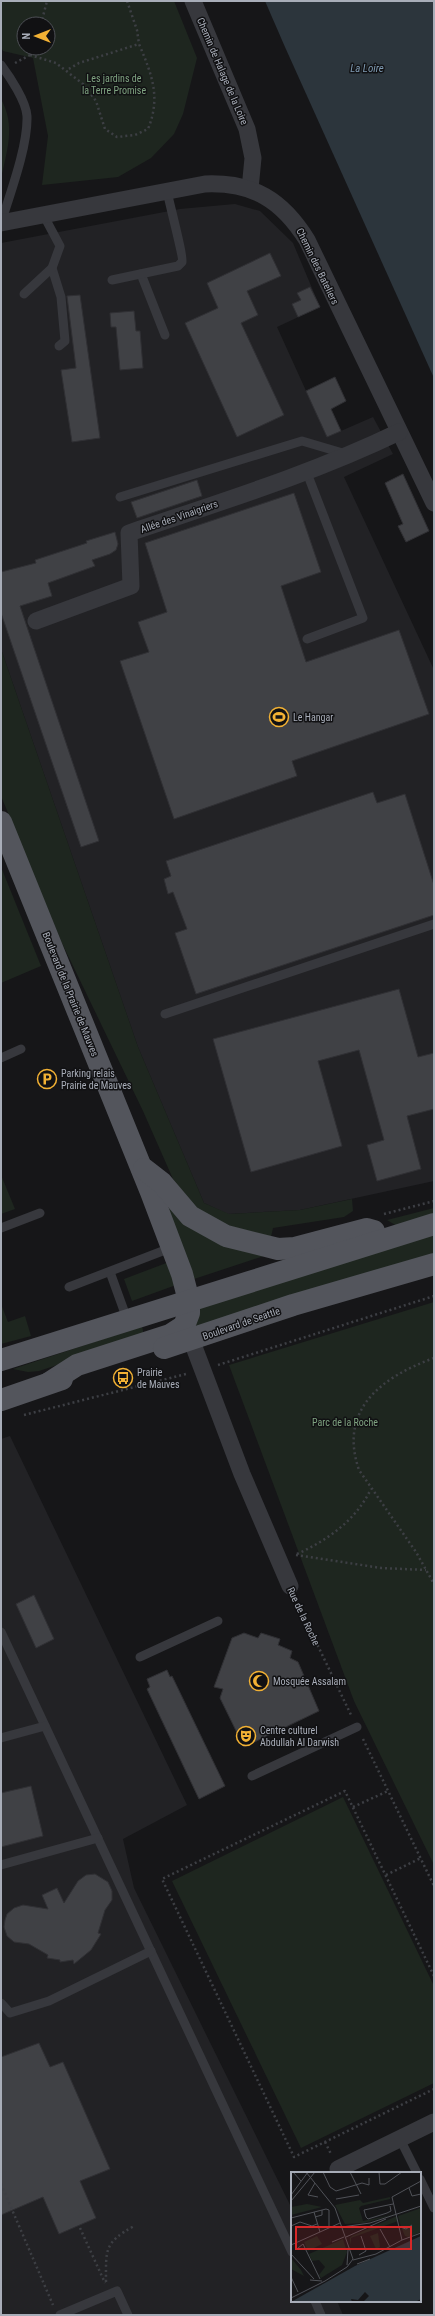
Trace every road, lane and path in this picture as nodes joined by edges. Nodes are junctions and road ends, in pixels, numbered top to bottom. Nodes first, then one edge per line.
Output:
1 (47, 1) edge
2 (127, 1) edge
3 (193, 1) edge
4 (44, 16) edge
5 (139, 44) junction
6 (28, 56) edge
7 (33, 56) edge
8 (2, 67) edge
9 (67, 70) junction
10 (250, 190) junction
11 (167, 192) junction
12 (44, 216) junction
13 (1, 223) edge
14 (52, 268) junction
15 (141, 274) junction
16 (112, 280) dead end
17 (24, 294) dead end
18 (165, 335) dead end
19 (59, 346) dead end
20 (399, 432) junction
21 (351, 456) junction
22 (307, 473) junction
23 (120, 497) dead end
24 (434, 504) edge
25 (36, 621) dead end
26 (307, 639) dead end
27 (1, 822) edge
28 (434, 924) edge
29 (165, 1014) dead end
30 (21, 1050) dead end
31 (1, 1058) edge
32 (141, 1166) junction
33 (40, 1213) dead end
34 (434, 1224) edge
35 (1, 1228) edge
36 (391, 1236) junction
37 (173, 1247) junction
38 (434, 1264) edge
39 (110, 1272) junction
40 (69, 1287) dead end
41 (189, 1301) junction
42 (127, 1319) junction
43 (191, 1339) junction
44 (434, 1358) edge
45 (1, 1360) edge
46 (1, 1382) edge
47 (49, 1383) junction
48 (22, 1394) junction
49 (1, 1400) edge
50 (371, 1488) junction
51 (296, 1555) junction
52 (279, 1562) junction
53 (426, 1570) junction
54 (434, 1584) edge
55 (290, 1586) joint
56 (218, 1621) dead end
57 (1, 1632) edge
58 (3, 1641) edge
59 (140, 1657) dead end
60 (45, 1726) junction
61 (357, 1727) junction
62 (1, 1738) edge
63 (252, 1776) dead end
64 (388, 1791) junction
65 (353, 1807) junction
66 (98, 1838) junction
67 (420, 1858) junction
68 (1, 1865) edge
69 (386, 1875) junction
70 (434, 1886) edge
71 (151, 1951) junction
72 (434, 1976) edge
73 (1, 2003) edge
74 (434, 2089) edge
75 (434, 2122) edge
76 (400, 2139) junction
77 (339, 2171) edge
78 (416, 2172) edge
79 (421, 2181) edge
80 (1, 2184) edge
81 (434, 2208) edge
82 (134, 2226) dead end
83 (80, 2228) dead end
84 (291, 2250) edge
85 (106, 2284) junction
86 (110, 2294) junction
87 (316, 2302) edge
88 (57, 2311) edge
89 (128, 2315) edge
90 (322, 2315) edge

1 - 4 path
2 - 5 path
3 - 10 street, Chemin de Halage de la Loire
5 - 9 path
5 - 9 path
6 - 8 path
7 - 9 path
8 - 13 lane
10 - 11 street, Chemin des Bateliers
10 - 20 street, Chemin des Bateliers
11 - 12 street, Chemin des Bateliers
11 - 15 lane
12 - 13 street, Chemin des Bateliers
12 - 14 lane
14 - 17 lane
14 - 19 lane
15 - 16 lane
15 - 18 lane
20 - 21 street, Allée des Vinaigriers
20 - 24 street, Chemin des Bateliers
21 - 22 street, Allée des Vinaigriers
21 - 23 lane
22 - 25 street, Allée des Vinaigriers
22 - 26 lane
27 - 32 main road, Boulevard de la Prairie de Mauves
28 - 29 lane
30 - 31 lane
32 - 36 main road, Boulevard de la Prairie de Mauves
32 - 37 main road, Boulevard de la Prairie de Mauves
33 - 35 lane
34 - 36 main road
36 - 41 main road
37 - 39 lane
37 - 41 main road, Boulevard de la Prairie de Mauves
38 - 43 main road, Boulevard de Seattle
39 - 40 lane
39 - 42 lane
41 - 42 main road
41 - 47 main road, Boulevard de Seattle
42 - 45 main road
43 - 47 main road, Boulevard de Seattle
43 - 52 street, Rue de la Roche
44 - 50 path
46 - 48 main road
47 - 48 main road, Boulevard de Seattle
48 - 49 main road, Boulevard de Seattle
50 - 51 path
50 - 53 path
51 - 52 path
51 - 53 path
52 - 55 street, Rue de la Roche
53 - 54 path
55 - 61 path, Rue de la Roche
56 - 59 lane
57 - 58 lane
58 - 60 lane
60 - 62 lane
60 - 66 lane
61 - 63 lane
61 - 64 path, Rue de la Roche
64 - 65 path
64 - 67 path, Rue de la Roche
65 - 69 path
65 - 74 path
66 - 68 lane
66 - 71 lane
67 - 69 path
67 - 70 path, Rue de la Roche
69 - 72 path
71 - 73 lane
71 - 84 lane
75 - 76 street
76 - 77 street
76 - 78 lane
79 - 81 lane
80 - 88 path
82 - 85 path
83 - 85 path
85 - 86 path
86 - 88 lane
86 - 89 lane
87 - 90 lane

